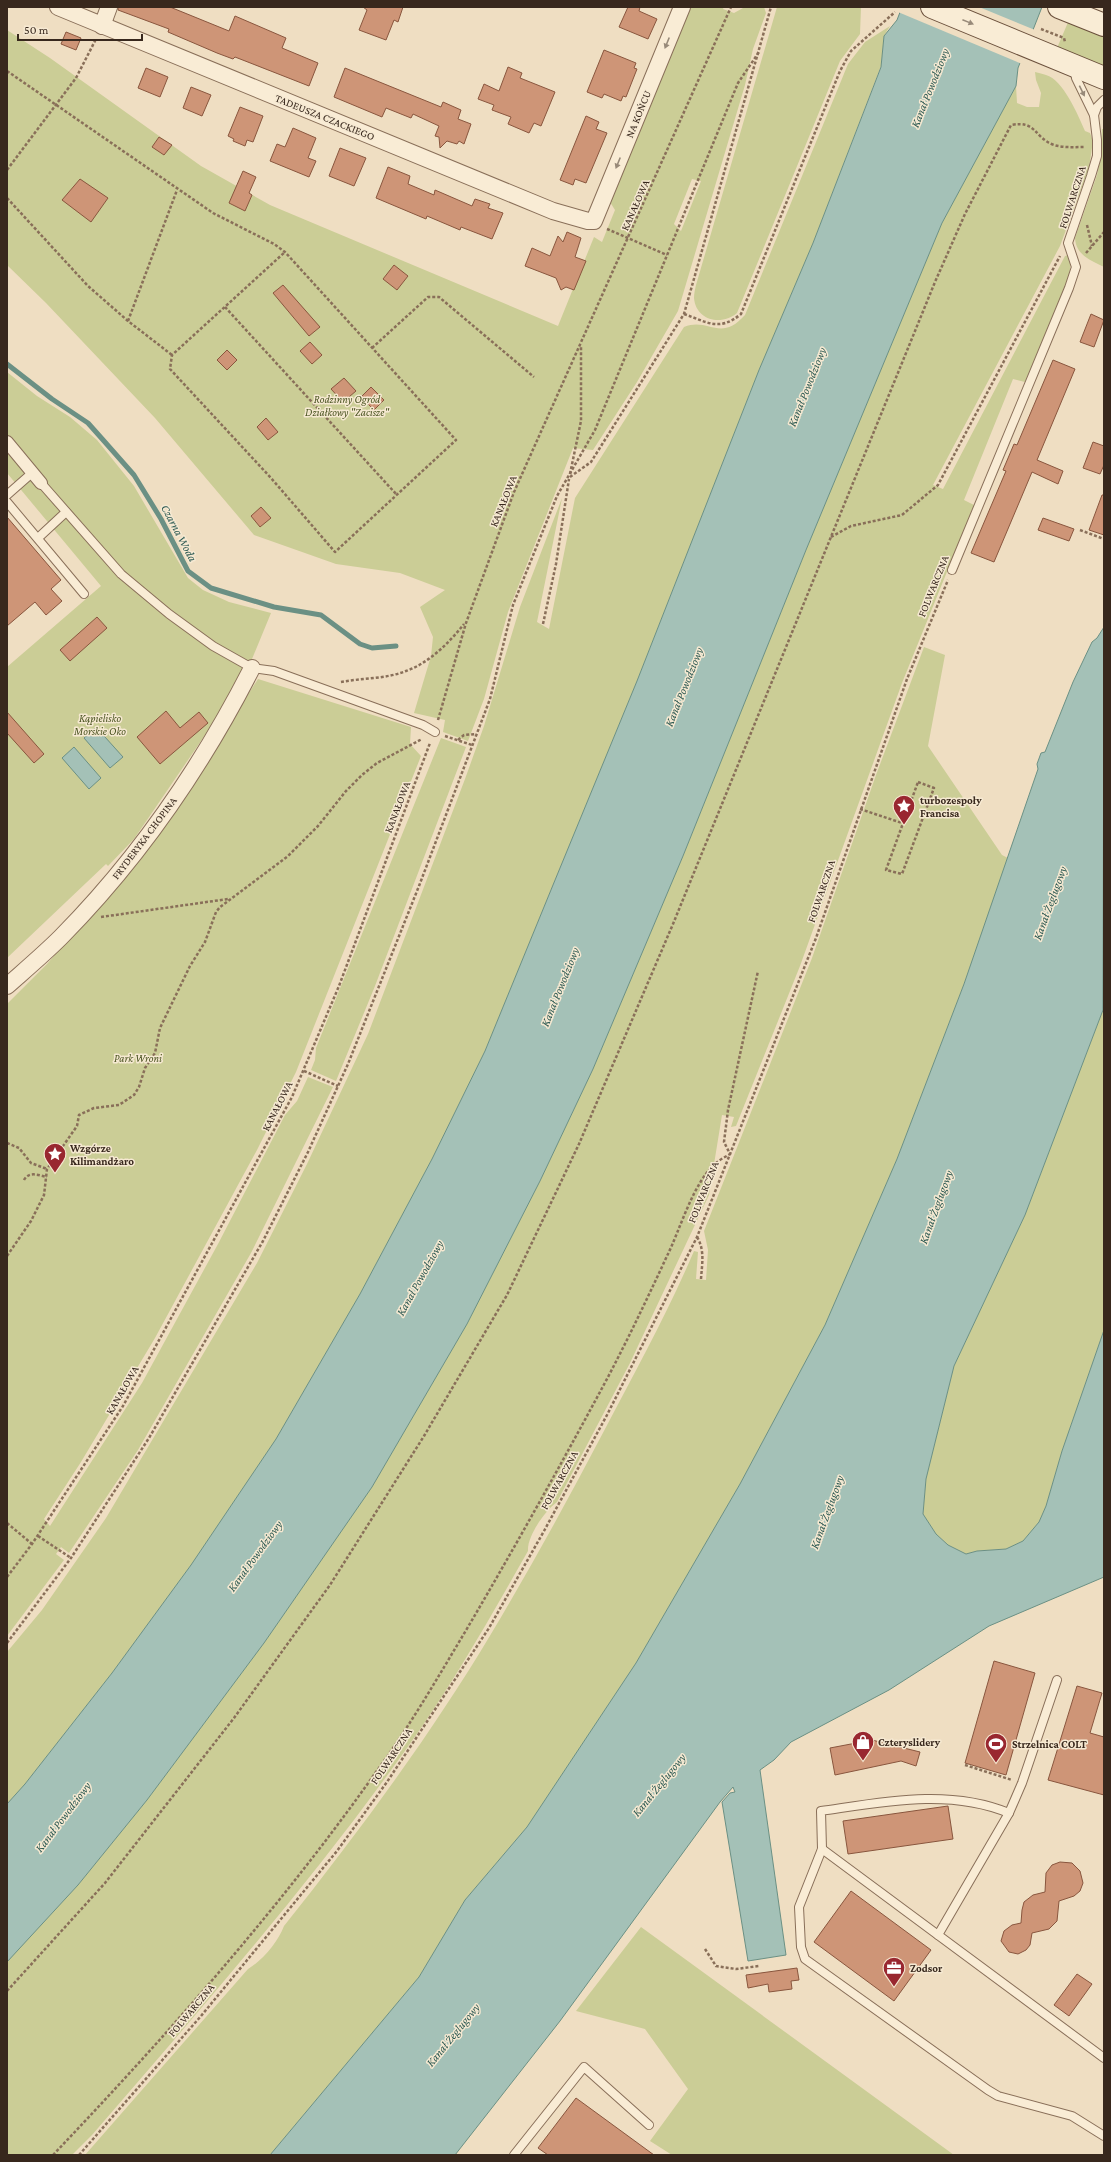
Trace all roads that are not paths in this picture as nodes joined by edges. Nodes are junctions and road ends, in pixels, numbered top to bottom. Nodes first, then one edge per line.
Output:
1 (58, 7) edge
2 (109, 7) edge
3 (682, 7) edge
4 (932, 7) edge
5 (1065, 10) edge
6 (1104, 25) edge
7 (102, 26) junction
8 (1073, 66) junction
9 (1104, 78) edge
10 (1104, 100) edge
11 (1094, 115) junction
12 (594, 221) joint
13 (7, 442) edge
14 (32, 473) junction
15 (41, 483) joint
16 (7, 495) edge
17 (7, 502) edge
18 (66, 512) junction
19 (38, 538) junction
20 (952, 570) road end
21 (84, 594) dead end
22 (252, 668) junction
23 (435, 732) road end
24 (7, 986) edge
25 (1057, 1680) dead end
26 (1009, 1813) junction
27 (822, 1849) junction
28 (938, 1935) junction
29 (1104, 2058) edge
30 (649, 2125) dead end
31 (1104, 2136) edge
32 (514, 2155) edge

1 - 7 street, TADEUSZA CZACKIEGO
2 - 7 street
3 -> 12 street, NA KOŃCU
4 -> 8 main road
5 - 6 main road
7 - 12 street, TADEUSZA CZACKIEGO
8 - 9 main road
8 -> 11 lane, FOLWARCZNA
10 - 11 lane
11 - 20 lane, FOLWARCZNA
13 - 14 street
14 - 15 street
14 - 16 lane
15 - 18 lane
17 - 19 lane
18 - 19 lane
18 - 22 lane
19 - 21 lane
22 - 23 lane
22 - 24 street, FRYDERYKA CHOPINA
25 - 26 lane
26 - 27 lane
26 - 28 lane
27 - 28 lane
27 - 31 lane
28 - 29 lane
30 - 32 lane

